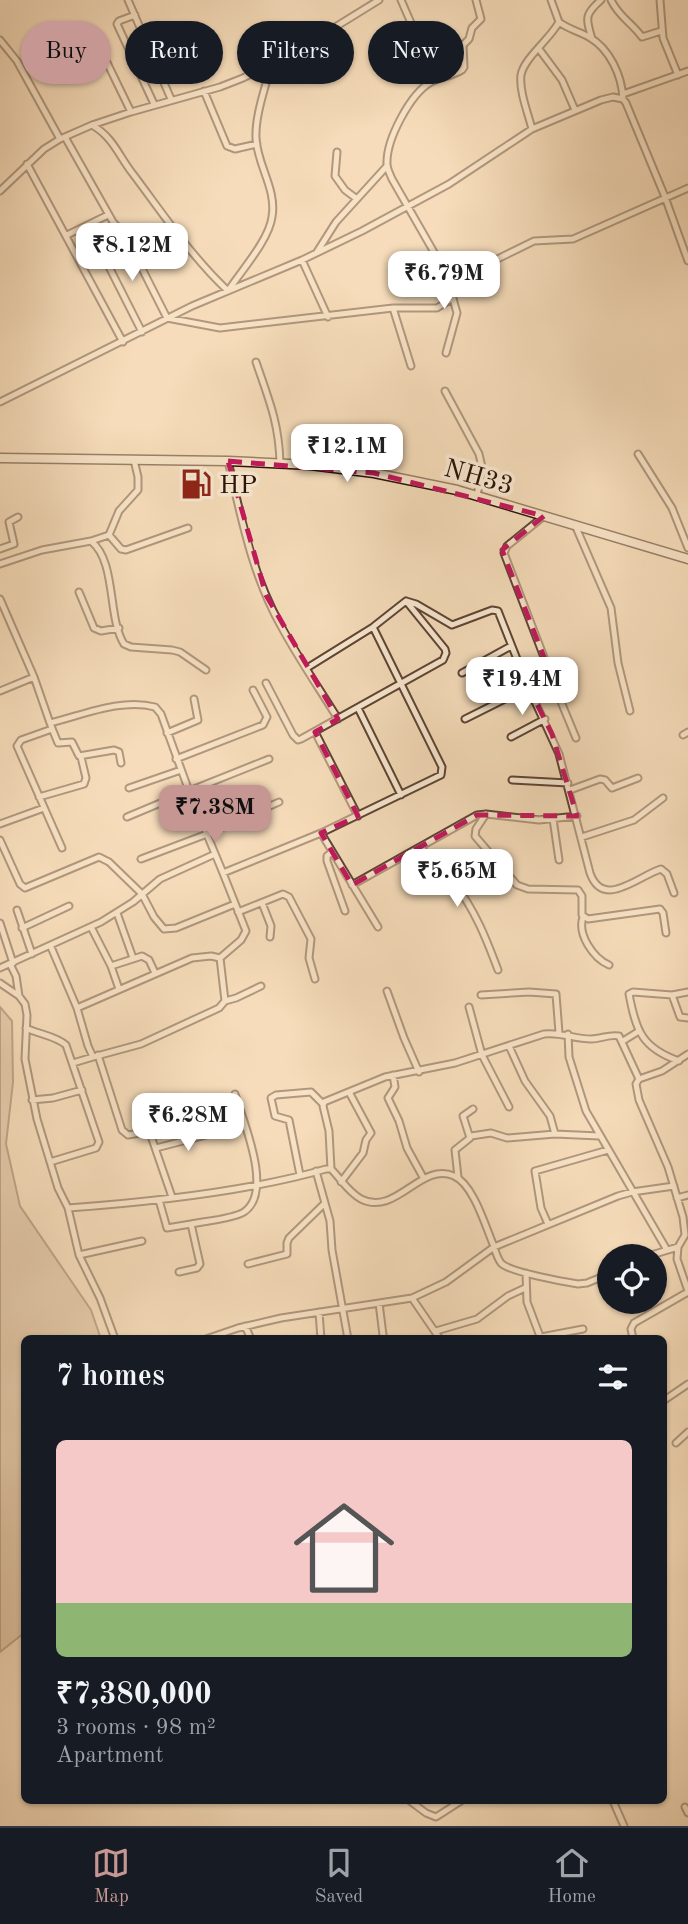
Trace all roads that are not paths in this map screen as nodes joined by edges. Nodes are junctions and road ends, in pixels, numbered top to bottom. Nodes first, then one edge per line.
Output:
1 (128, 0) edge
2 (379, 0) edge
3 (401, 0) edge
4 (476, 0) edge
5 (551, 0) edge
6 (601, 0) edge
7 (611, 0) edge
8 (660, 0) edge
9 (135, 15) junction
10 (342, 21) edge
11 (410, 21) edge
12 (559, 22) junction
13 (662, 31) junction
14 (592, 39) junction
15 (0, 40) edge
16 (539, 49) junction
17 (688, 71) edge
18 (111, 72) edge
19 (678, 75) junction
20 (237, 80) edge
21 (266, 84) edge
22 (204, 91) junction
23 (623, 96) junction
24 (171, 99) junction
25 (154, 104) junction
26 (575, 110) junction
27 (131, 112) junction
28 (92, 125) junction
29 (532, 129) junction
30 (62, 138) junction
31 (257, 144) junction
32 (337, 152) dead end
33 (27, 164) junction
34 (387, 166) junction
35 (688, 188) edge
36 (0, 191) edge
37 (665, 197) junction
38 (356, 199) junction
39 (409, 206) junction
40 (108, 215) junction
41 (66, 235) junction
42 (99, 247) dead end
43 (315, 254) junction
44 (302, 261) junction
45 (688, 261) edge
46 (452, 278) junction
47 (228, 291) junction
48 (453, 298) junction
49 (393, 308) junction
50 (328, 317) junction
51 (167, 318) junction
52 (142, 332) junction
53 (123, 342) junction
54 (446, 353) dead end
55 (256, 362) dead end
56 (411, 366) dead end
57 (445, 391) dead end
58 (0, 402) edge
59 (638, 454) dead end
60 (0, 458) edge
61 (134, 460) junction
62 (228, 461) junction
63 (280, 463) junction
64 (477, 496) junction
65 (544, 516) junction
66 (18, 517) dead end
67 (575, 525) junction
68 (188, 528) dead end
69 (109, 535) junction
70 (91, 541) junction
71 (688, 548) edge
72 (0, 549) edge
73 (688, 559) edge
74 (0, 564) edge
75 (79, 592) dead end
76 (0, 599) edge
77 (406, 601) junction
78 (373, 627) junction
79 (119, 628) junction
80 (511, 646) junction
81 (307, 668) junction
82 (547, 668) junction
83 (206, 670) dead end
84 (462, 673) dead end
85 (34, 677) junction
86 (267, 683) dead end
87 (401, 684) junction
88 (528, 685) junction
89 (253, 690) dead end
90 (0, 691) edge
91 (194, 699) dead end
92 (358, 708) junction
93 (630, 711) dead end
94 (338, 719) junction
95 (465, 719) dead end
96 (545, 719) junction
97 (51, 726) junction
98 (315, 732) junction
99 (167, 733) junction
100 (511, 737) dead end
101 (576, 738) dead end
102 (81, 757) junction
103 (176, 759) junction
104 (269, 759) dead end
105 (121, 763) dead end
106 (181, 770) junction
107 (638, 778) dead end
108 (512, 780) dead end
109 (568, 783) junction
110 (129, 788) dead end
111 (570, 790) junction
112 (189, 791) junction
113 (401, 795) junction
114 (39, 797) junction
115 (663, 798) dead end
116 (279, 802) dead end
117 (44, 808) junction
118 (486, 814) junction
119 (358, 816) junction
120 (577, 816) junction
121 (127, 817) dead end
122 (553, 819) junction
123 (0, 824) edge
124 (321, 833) junction
125 (206, 834) junction
126 (582, 837) junction
127 (0, 839) edge
128 (421, 847) junction
129 (62, 848) dead end
130 (332, 852) junction
131 (215, 853) junction
132 (141, 859) dead end
133 (559, 860) dead end
134 (223, 873) junction
135 (352, 885) junction
136 (674, 893) dead end
137 (142, 894) junction
138 (262, 903) junction
139 (235, 904) junction
140 (69, 906) dead end
141 (17, 910) dead end
142 (345, 911) dead end
143 (238, 912) junction
144 (117, 913) junction
145 (583, 917) junction
146 (0, 923) edge
147 (92, 927) junction
148 (378, 927) dead end
149 (22, 928) junction
150 (666, 933) dead end
151 (270, 937) dead end
152 (51, 947) junction
153 (32, 954) junction
154 (133, 958) junction
155 (220, 958) junction
156 (11, 963) junction
157 (609, 965) dead end
158 (111, 966) junction
159 (0, 968) edge
160 (498, 970) dead end
161 (155, 973) junction
162 (315, 979) dead end
163 (0, 983) edge
164 (261, 986) dead end
165 (119, 989) junction
166 (387, 991) dead end
167 (688, 992) edge
168 (481, 995) dead end
169 (672, 995) junction
170 (19, 996) junction
171 (225, 1001) junction
172 (469, 1007) dead end
173 (77, 1008) junction
174 (688, 1018) edge
175 (26, 1028) junction
176 (639, 1031) junction
177 (559, 1033) junction
178 (568, 1034) junction
179 (623, 1041) junction
180 (509, 1046) junction
181 (482, 1055) junction
182 (688, 1055) edge
183 (96, 1056) junction
184 (679, 1061) junction
185 (73, 1063) junction
186 (419, 1072) junction
187 (393, 1075) junction
188 (639, 1079) junction
189 (82, 1090) junction
190 (349, 1091) junction
191 (235, 1094) dead end
192 (32, 1100) junction
193 (323, 1104) junction
194 (509, 1107) dead end
195 (474, 1109) dead end
196 (214, 1133) dead end
197 (555, 1134) junction
198 (471, 1136) junction
199 (600, 1136) junction
200 (156, 1148) junction
201 (608, 1150) junction
202 (50, 1162) junction
203 (331, 1169) junction
204 (316, 1171) junction
205 (300, 1175) junction
206 (458, 1177) junction
207 (424, 1179) junction
208 (341, 1182) junction
209 (257, 1184) junction
210 (674, 1186) junction
211 (632, 1192) junction
212 (688, 1195) edge
213 (172, 1197) junction
214 (677, 1198) junction
215 (159, 1200) junction
216 (325, 1203) junction
217 (68, 1208) junction
218 (191, 1224) junction
219 (548, 1224) junction
220 (142, 1241) dead end
221 (663, 1244) edge
222 (494, 1247) junction
223 (678, 1247) junction
224 (667, 1250) edge
225 (79, 1255) junction
226 (248, 1264) dead end
227 (688, 1266) edge
228 (680, 1269) junction
229 (179, 1272) dead end
230 (526, 1273) junction
231 (597, 1279) edge
232 (525, 1288) junction
233 (688, 1291) edge
234 (412, 1298) junction
235 (379, 1303) junction
236 (344, 1308) junction
237 (319, 1312) junction
238 (245, 1326) junction
239 (583, 1329) dead end
240 (436, 1331) junction
241 (114, 1335) edge
242 (220, 1335) edge
243 (249, 1335) edge
244 (321, 1335) edge
245 (347, 1335) edge
246 (383, 1335) dead end
247 (438, 1335) edge
248 (540, 1335) edge
249 (555, 1335) edge
250 (632, 1335) edge
251 (688, 1384) edge
252 (667, 1398) edge
253 (688, 1432) edge
254 (676, 1443) dead end
255 (414, 1804) edge
256 (456, 1804) edge
257 (614, 1804) edge
258 (624, 1826) edge

1 - 9 street
2 - 10 street
3 - 11 street
4 - 34 street
5 - 12 street
6 - 14 street
7 - 13 street
8 - 13 street
9 - 24 street
9 - 25 street
12 - 14 street
12 - 16 street
13 - 19 street
14 - 23 street
15 - 30 street
16 - 26 street
16 - 29 street
17 - 19 street
18 - 27 street
19 - 23 street
20 - 22 street
21 - 31 street
22 - 24 street
22 - 31 street
23 - 26 street
23 - 37 street
24 - 25 street
25 - 27 street
26 - 29 street
27 - 28 street
28 - 30 street
28 - 47 street
29 - 39 street
30 - 33 street
30 - 40 street
31 - 47 street
32 - 38 street
33 - 36 street
33 - 41 street
34 - 38 street
34 - 39 street
35 - 37 street
37 - 45 street
37 - 46 street
38 - 43 street
39 - 43 street
39 - 46 street
40 - 41 street
40 - 51 street
41 - 53 street
42 - 52 street
43 - 44 street
44 - 47 street
44 - 50 street
46 - 48 street
47 - 51 street
48 - 49 street
48 - 54 street
49 - 50 street
49 - 56 street
50 - 51 street
51 - 52 street
52 - 53 street
53 - 58 street
55 - 63 street
57 - 64 street
59 - 71 street
60 - 61 main road, NH33
61 - 62 main road, NH33
61 - 69 street
62 - 63 main road, NH33
62 - 81 street
63 - 64 main road, NH33
64 - 65 main road, NH33
65 - 67 main road, NH33
65 - 82 street
66 - 72 street
67 - 73 main road, NH33
67 - 93 street
68 - 69 street
69 - 70 street
70 - 74 street
70 - 79 street
75 - 79 street
76 - 85 street
77 - 78 street
77 - 80 street
77 - 87 street
78 - 81 street
78 - 87 street
79 - 83 street
80 - 84 street
80 - 88 street
81 - 94 street
82 - 88 street
82 - 101 street
85 - 90 street
85 - 97 street
86 - 98 street
87 - 92 street
87 - 113 street
88 - 95 street
88 - 96 street
89 - 103 street
91 - 99 street
92 - 94 street
92 - 113 street
94 - 98 street
96 - 100 street
96 - 109 street
97 - 99 street
97 - 102 street
97 - 114 street
98 - 119 street
99 - 103 street
102 - 105 street
102 - 114 street
103 - 106 street
104 - 112 street
106 - 110 street
106 - 112 street
107 - 111 street
108 - 109 street
109 - 111 street
111 - 120 street
112 - 121 street
112 - 125 street
113 - 119 street
114 - 117 street
115 - 126 street
116 - 125 street
117 - 123 street
117 - 129 street
118 - 122 street
118 - 128 street
118 - 145 street
119 - 124 street
120 - 122 street
120 - 126 street
122 - 133 street
124 - 130 street
124 - 134 street
125 - 131 street
125 - 132 street
126 - 136 street
127 - 137 street
128 - 135 street
128 - 160 street
130 - 135 street
130 - 142 street
131 - 134 street
131 - 137 street
134 - 139 street
135 - 148 street
137 - 139 street
137 - 144 street
138 - 143 street
138 - 151 street
138 - 162 street
139 - 143 street
140 - 149 street
141 - 149 street
143 - 155 street
144 - 147 street
144 - 154 street
145 - 150 street
145 - 157 street
146 - 156 street
147 - 152 street
147 - 158 street
149 - 153 street
152 - 153 street
152 - 173 street
153 - 156 street
154 - 158 street
154 - 161 street
155 - 161 street
155 - 171 street
156 - 159 street
156 - 170 street
158 - 165 street
161 - 165 street
163 - 170 street
164 - 171 street
165 - 173 street
166 - 186 street
167 - 169 street
168 - 177 street
169 - 174 street
169 - 176 street
170 - 175 street
171 - 183 street
172 - 181 street
173 - 183 street
175 - 185 street
175 - 192 street
176 - 179 street
176 - 184 street
177 - 178 street
177 - 180 street
178 - 179 street
178 - 199 street
179 - 188 street
180 - 181 street
180 - 197 street
181 - 186 street
181 - 194 street
182 - 184 street
183 - 185 street
183 - 200 street
184 - 188 street
185 - 189 street
186 - 187 street
187 - 190 street
187 - 207 street
188 - 210 street
189 - 192 street
189 - 202 street
190 - 193 street
190 - 208 street
191 - 209 street
192 - 202 street
193 - 203 street
193 - 205 street
195 - 198 street
196 - 200 street
197 - 198 street
197 - 199 street
198 - 206 street
199 - 201 street
200 - 213 street
201 - 211 street
201 - 219 street
202 - 217 street
203 - 204 street
203 - 208 street
204 - 205 street
204 - 216 street
205 - 209 street
206 - 207 street
206 - 222 street
207 - 208 street
209 - 213 street
209 - 218 street
210 - 211 street
210 - 214 street
211 - 219 street
211 - 221 street
212 - 214 street
213 - 215 street
214 - 223 street
215 - 217 street
215 - 218 street
216 - 226 street
216 - 236 street
217 - 225 street
218 - 229 street
219 - 222 street
220 - 225 street
222 - 230 street
222 - 234 street
223 - 224 street
223 - 228 street
225 - 241 street
227 - 228 street
228 - 233 street
230 - 231 street
230 - 232 street
232 - 240 street
232 - 248 street
233 - 250 street
234 - 235 street
234 - 240 street
235 - 236 street
235 - 246 street
236 - 237 street
236 - 245 street
237 - 238 street
237 - 244 street
238 - 242 street
238 - 243 street
239 - 249 street
240 - 247 street
251 - 252 street
253 - 254 street
255 - 256 street
257 - 258 street

